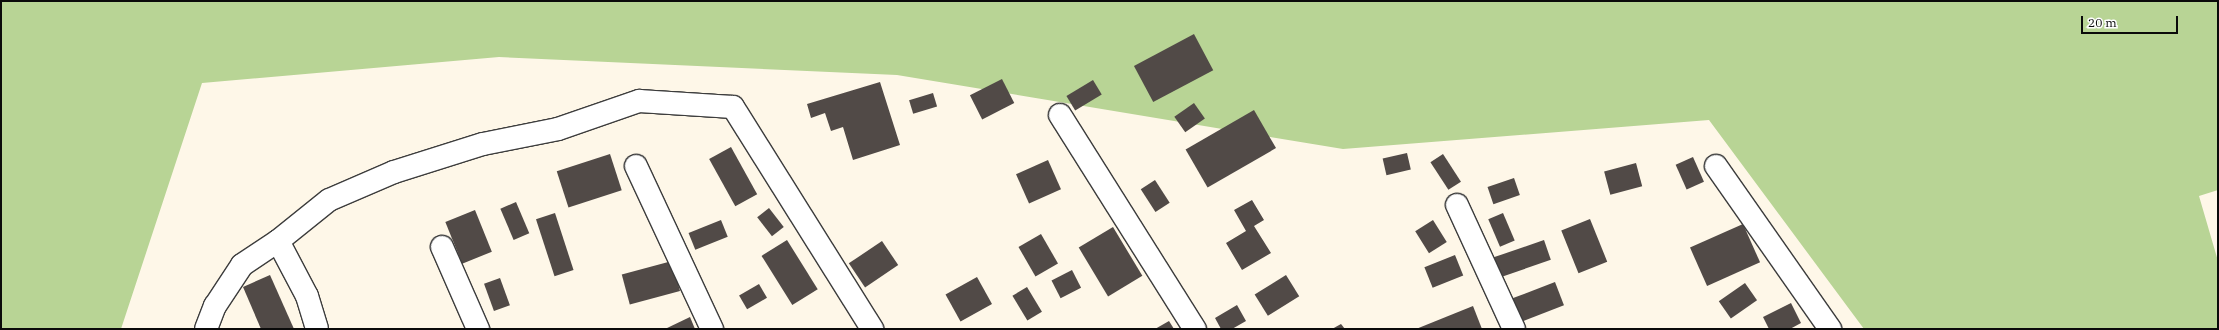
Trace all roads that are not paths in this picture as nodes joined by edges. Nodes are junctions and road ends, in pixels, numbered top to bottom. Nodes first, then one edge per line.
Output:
1 (1060, 115) dead end
2 (636, 166) dead end
3 (1716, 166) dead end
4 (1457, 205) dead end
5 (278, 241) junction
6 (442, 247) dead end
7 (206, 329) edge
8 (317, 329) edge
9 (478, 329) edge
10 (712, 329) edge
11 (872, 329) edge
12 (1195, 329) edge
13 (1514, 329) edge
14 (1830, 329) edge

1 - 12 street
2 - 10 street
3 - 14 street
4 - 13 street
5 - 7 street
5 - 8 street
5 - 11 street
6 - 9 street

